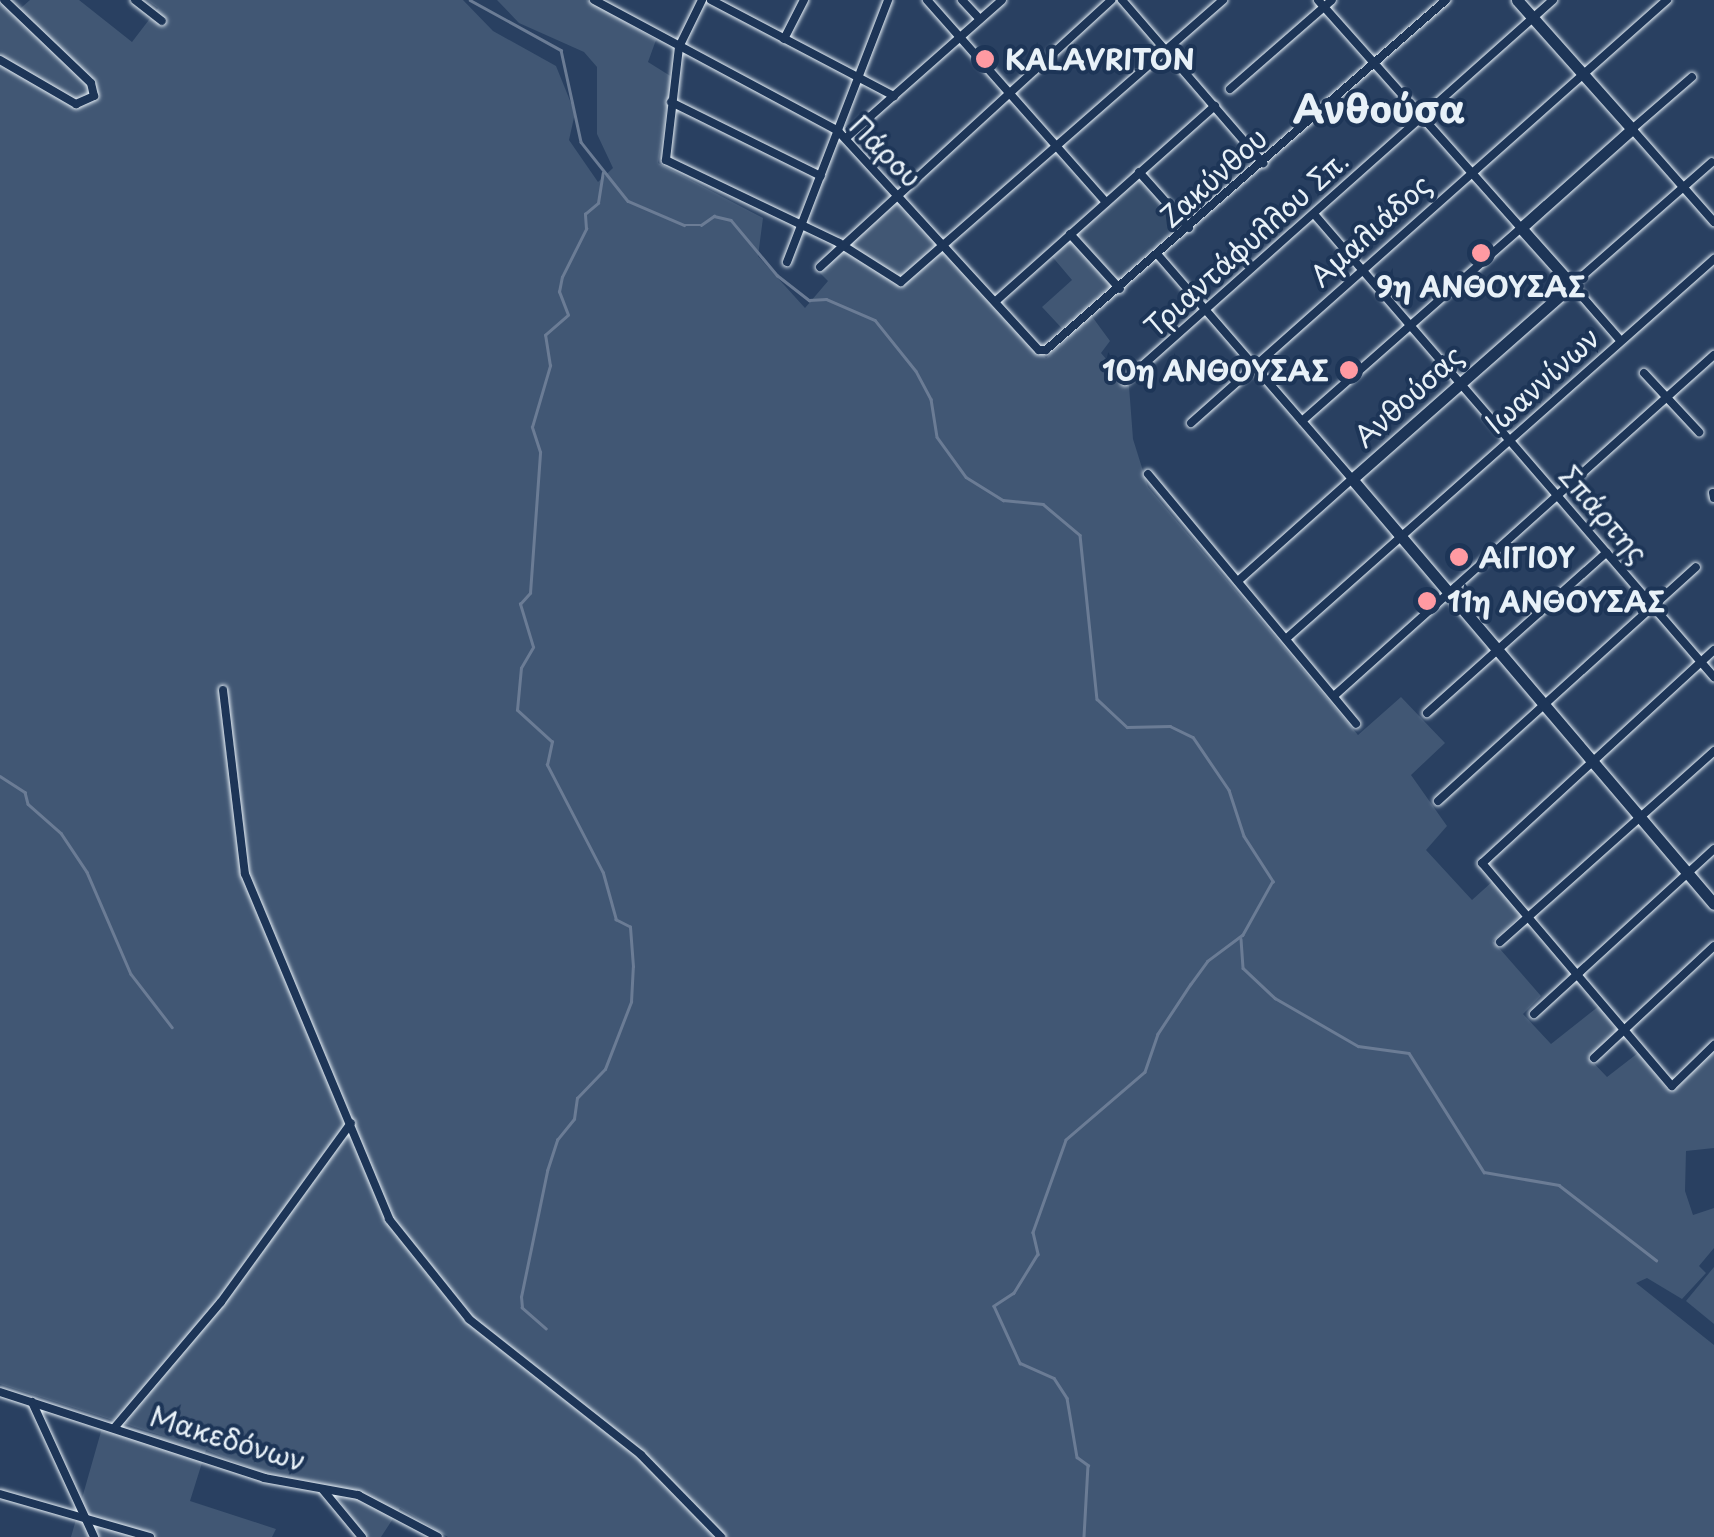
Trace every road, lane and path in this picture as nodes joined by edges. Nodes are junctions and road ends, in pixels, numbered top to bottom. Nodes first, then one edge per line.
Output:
1 (4, 0) edge
2 (20, 0) edge
3 (135, 0) edge
4 (594, 0) edge
5 (702, 0) edge
6 (711, 0) edge
7 (804, 0) edge
8 (888, 0) edge
9 (926, 0) edge
10 (962, 0) edge
11 (1002, 0) edge
12 (1111, 0) edge
13 (1122, 0) edge
14 (1223, 0) edge
15 (1332, 0) edge
16 (1446, 0) edge
17 (1517, 0) edge
18 (1553, 0) edge
19 (1667, 0) edge
20 (1321, 4) edge
21 (12, 10) junction
22 (1532, 18) junction
23 (980, 19) junction
24 (162, 20) dead end
25 (959, 38) junction
26 (784, 39) junction
27 (679, 47) junction
28 (1166, 50) junction
29 (0, 60) edge
30 (1374, 64) junction
31 (1581, 72) junction
32 (858, 77) junction
33 (1692, 77) dead end
34 (1230, 89) dead end
35 (1008, 93) junction
36 (894, 96) junction
37 (671, 102) junction
38 (1214, 106) junction
39 (1421, 116) junction
40 (1632, 130) junction
41 (838, 131) junction
42 (846, 138) junction
43 (1057, 147) junction
44 (1263, 162) junction
45 (1712, 162) dead end
46 (1469, 171) junction
47 (1139, 172) junction
48 (820, 176) junction
49 (1683, 187) junction
50 (896, 192) junction
51 (1106, 202) junction
52 (1314, 214) junction
53 (1714, 222) edge
54 (1188, 228) junction
55 (1521, 228) junction
56 (801, 230) junction
57 (1070, 234) junction
58 (838, 243) junction
59 (946, 245) junction
60 (1158, 255) junction
61 (1714, 259) edge
62 (786, 262) dead end
63 (820, 267) dead end
64 (1360, 268) junction
65 (1572, 286) junction
66 (1120, 289) junction
67 (996, 300) junction
68 (1206, 309) junction
69 (1410, 326) junction
70 (1620, 340) junction
71 (1054, 347) joint
72 (1714, 355) edge
73 (1254, 366) junction
74 (1644, 372) dead end
75 (1125, 381) dead end
76 (1460, 382) junction
77 (1670, 395) junction
78 (1302, 421) junction
79 (1191, 423) dead end
80 (1698, 432) dead end
81 (1509, 439) junction
82 (1148, 474) dead end
83 (1352, 479) junction
84 (1558, 496) junction
85 (1402, 536) junction
86 (1607, 552) junction
87 (1696, 567) dead end
88 (1238, 580) junction
89 (1450, 592) junction
90 (1654, 605) junction
91 (1288, 637) junction
92 (1499, 648) junction
93 (1714, 650) edge
94 (1700, 660) junction
95 (1714, 677) edge
96 (223, 690) dead end
97 (1335, 695) junction
98 (1546, 703) junction
99 (1427, 712) dead end
100 (1356, 724) dead end
101 (1714, 751) edge
102 (1594, 760) junction
103 (1438, 801) dead end
104 (1641, 816) junction
105 (1714, 849) edge
106 (1688, 872) junction
107 (1714, 904) edge
108 (1529, 916) junction
109 (1500, 942) dead end
110 (1714, 946) edge
111 (1575, 975) junction
112 (1534, 1014) dead end
113 (1624, 1031) junction
114 (1714, 1044) edge
115 (1594, 1058) dead end
116 (351, 1123) junction
117 (0, 1392) edge
118 (32, 1402) junction
119 (115, 1427) junction
120 (322, 1490) junction
121 (0, 1494) edge
122 (85, 1518) junction
123 (94, 1537) edge
124 (150, 1537) edge
125 (362, 1537) edge
126 (438, 1537) edge
127 (721, 1537) edge

1 - 21 street
2 - 21 street
3 - 24 street
4 - 27 street, Πάρου
5 - 27 street
6 - 26 street
7 - 26 street
8 - 32 street
9 - 25 street
10 - 23 street
11 - 23 street
12 - 35 street
13 - 28 street
14 - 28 street
15 - 20 street
16 - 30 street, Ζακύνθου
17 - 22 street
18 - 22 street, Τριαντάφυλλου Σπ.
19 - 31 street, Αμαλιάδος
20 - 30 street
20 - 34 street
21 - 29 street
22 - 31 street
22 - 39 street, Τριαντάφυλλου Σπ.
23 - 25 street
25 - 35 street
25 - 36 street
26 - 32 street
27 - 37 street
27 - 41 street, Πάρου
28 - 38 street
28 - 43 street
30 - 39 street
30 - 44 street, Ζακύνθου
31 - 40 street
31 - 46 street, Αμαλιάδος
32 - 36 street
32 - 41 street
33 - 40 street
35 - 43 street
35 - 50 street
36 - 42 street
37 - 48 street
37 - 56 street
38 - 44 street
38 - 47 street
39 - 46 street
39 - 52 street, Τριαντάφυλλου Σπ.
40 - 49 street
40 - 55 street
41 - 42 street, Πάρου
41 - 48 street
42 - 50 street, Πάρου
43 - 51 street
43 - 59 street
44 - 54 street, Ζακύνθου
45 - 49 street
46 - 55 street
46 - 64 street, Αμαλιάδος
47 - 51 street
47 - 54 street
48 - 56 street
49 - 53 street
49 - 65 street
50 - 58 street
50 - 59 street, Πάρου
51 - 57 street
52 - 64 street, Σπάρτης
52 - 68 street, Τριαντάφυλλου Σπ.
54 - 60 street, Ζακύνθου
55 - 65 street
55 - 69 street
56 - 58 street
56 - 62 street
57 - 66 street
57 - 67 street
58 - 59 street
58 - 63 street
59 - 67 street, Πάρου
60 - 66 street, Ζακύνθου
60 - 68 street
61 - 70 street, Ιωαννίνων
64 - 69 street, Σπάρτης
64 - 73 street, Αμαλιάδος
65 - 70 street
65 - 76 street, Ανθούσας
66 - 71 street, Ζακύνθου
67 - 71 street, Πάρου
68 - 73 street
68 - 75 street, Τριαντάφυλλου Σπ.
69 - 76 street, Σπάρτης
69 - 78 street
70 - 81 street, Ιωαννίνων
72 - 77 street
73 - 78 street
73 - 79 street, Αμαλιάδος
74 - 77 street
76 - 81 street, Σπάρτης
76 - 83 street, Ανθούσας
77 - 80 street
77 - 84 street
78 - 83 street
81 - 84 street, Σπάρτης
81 - 85 street, Ιωαννίνων
82 - 88 street
83 - 85 street, Ανθούσας
83 - 88 street
84 - 86 street, Σπάρτης
84 - 89 street
85 - 89 street, Ανθούσας
85 - 91 street, Ιωαννίνων
86 - 90 street, Σπάρτης
86 - 92 street
87 - 90 street
88 - 91 street
89 - 92 street, Ανθούσας
89 - 97 street
90 - 94 street, Σπάρτης
90 - 98 street
91 - 97 street
92 - 98 street, Ανθούσας
92 - 99 street
93 - 94 street
94 - 95 street, Σπάρτης
94 - 102 street
96 - 116 street
97 - 100 street
98 - 102 street, Ανθούσας
98 - 103 street
101 - 104 street
102 - 104 street, Ανθούσας
102 - 108 street
104 - 106 street, Ανθούσας
104 - 108 street
105 - 106 street
106 - 107 street, Ανθούσας
106 - 111 street
108 - 109 street
108 - 111 street
110 - 113 street
111 - 112 street
111 - 113 street
113 - 114 street
113 - 115 street
116 - 119 street
116 - 127 street
117 - 118 street, Μακεδόνων
118 - 119 street, Μακεδόνων
118 - 122 street
119 - 120 street, Μακεδόνων
120 - 125 street
120 - 126 street, Μακεδόνων
121 - 122 street
122 - 123 street
122 - 124 street

